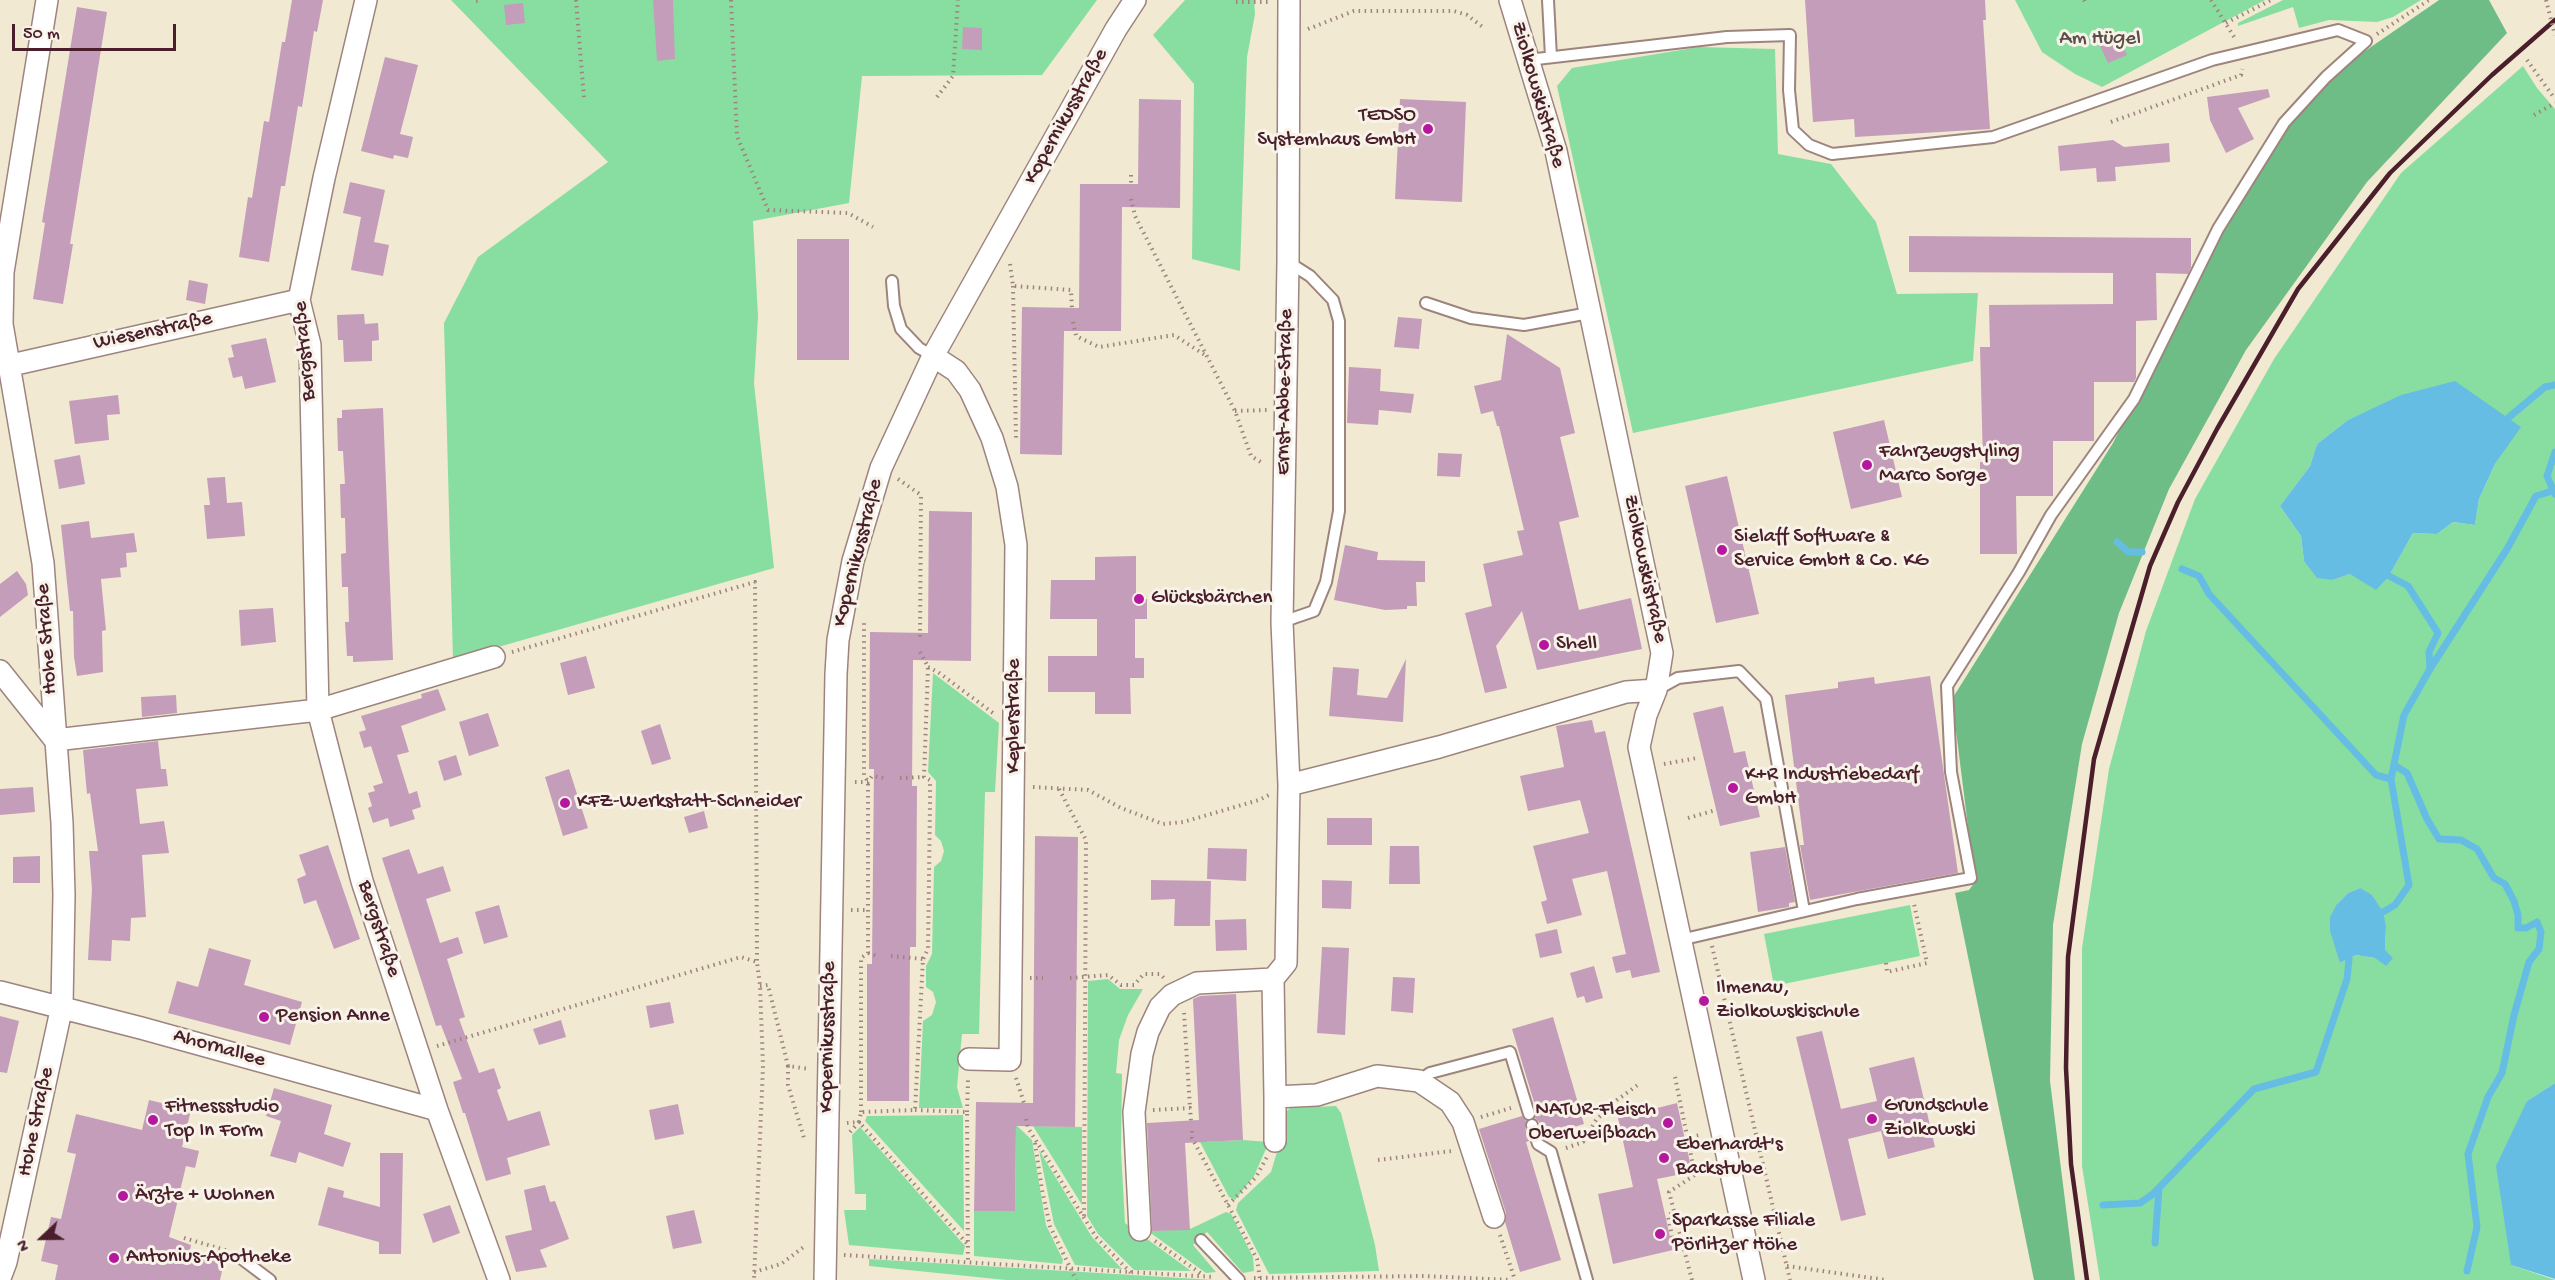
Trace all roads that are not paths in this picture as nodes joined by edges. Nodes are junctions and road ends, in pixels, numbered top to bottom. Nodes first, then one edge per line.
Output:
1 (47, 0) edge
2 (366, 0) edge
3 (1135, 0) edge
4 (1510, 0) edge
5 (1548, 0) edge
6 (1289, 1) edge
7 (1551, 57) junction
8 (1528, 60) junction
9 (1288, 262) junction
10 (892, 281) dead end
11 (299, 300) junction
12 (1426, 303) dead end
13 (1589, 313) junction
14 (1, 325) edge
15 (933, 356) junction
16 (7, 366) junction
17 (1282, 622) junction
18 (494, 657) road end
19 (0, 671) edge
20 (1656, 690) junction
21 (318, 710) junction
22 (55, 740) junction
23 (1289, 785) junction
24 (1804, 911) junction
25 (1680, 940) junction
26 (1273, 979) junction
27 (0, 992) edge
28 (62, 1006) junction
29 (969, 1059) road end
30 (1419, 1081) junction
31 (1275, 1097) junction
32 (437, 1110) junction
33 (1275, 1141) road end
34 (1494, 1217) road end
35 (1140, 1230) road end
36 (1201, 1240) dead end
37 (242, 1259) road end
38 (0, 1278) edge
39 (1237, 1279) edge
40 (270, 1280) edge
41 (499, 1280) edge
42 (825, 1280) edge
43 (1587, 1280) edge
44 (1754, 1280) edge

1 - 14 street, Hohe Straße
2 - 11 street, Bergstraße
3 - 15 street, Kopernikusstraße
4 - 8 street, Ziolkowskistraße
5 - 7 lane
6 - 9 street, Ernst-Abbe-Straße
7 - 8 lane
7 - 24 lane
8 - 13 street, Ziolkowskistraße
9 - 17 street, Ernst-Abbe-Straße
9 - 17 lane
10 - 15 lane
11 - 16 street, Wiesenstraße
11 - 21 street, Bergstraße
12 - 13 lane
13 - 20 street, Ziolkowskistraße
14 - 16 street, Hohe Straße
15 - 29 street, Keplerstraße
15 - 42 street, Kopernikusstraße
16 - 22 street, Hohe Straße
17 - 23 street, Ernst-Abbe-Straße
18 - 21 street
19 - 22 street
20 - 23 street
20 - 24 lane
20 - 25 street, Ziolkowskistraße
21 - 22 street
21 - 32 street, Bergstraße
22 - 28 street, Hohe Straße
23 - 26 street, Ernst-Abbe-Straße
24 - 25 lane
25 - 44 street, Ziolkowskistraße
26 - 31 street
26 - 35 street
27 - 28 street, Ahornallee
28 - 32 street, Ahornallee
28 - 38 street, Hohe Straße
30 - 31 street
30 - 34 street
30 - 43 lane
31 - 33 street
32 - 41 street, Bergstraße
36 - 39 lane
37 - 40 lane

